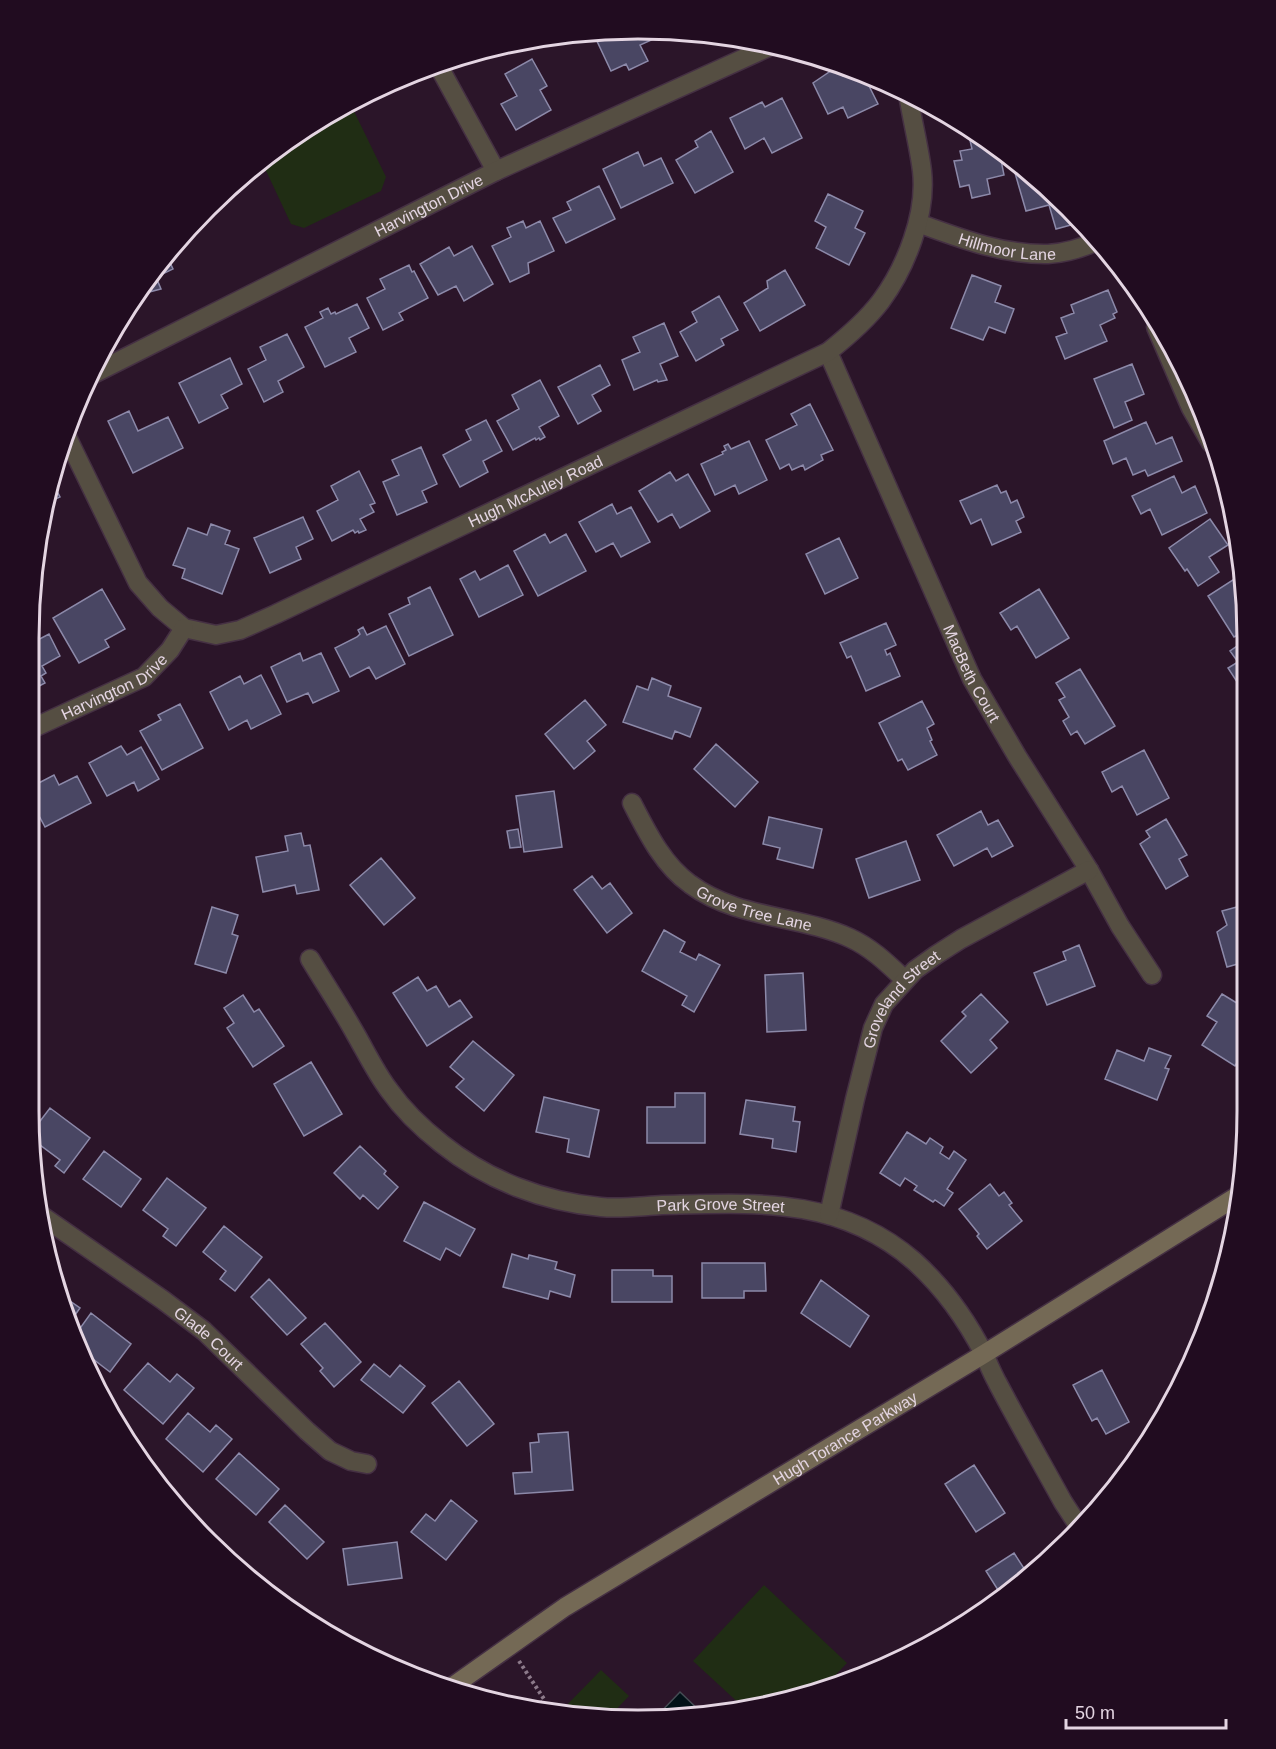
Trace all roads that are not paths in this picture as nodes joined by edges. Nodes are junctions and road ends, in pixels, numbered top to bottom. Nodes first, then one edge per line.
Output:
1 (758, 52) edge
2 (442, 72) edge
3 (910, 105) edge
4 (496, 171) junction
5 (918, 223) junction
6 (1089, 244) edge
7 (828, 352) junction
8 (103, 369) edge
9 (71, 445) edge
10 (184, 627) junction
11 (39, 725) edge
12 (632, 802) dead end
13 (1089, 870) junction
14 (310, 959) dead end
15 (1152, 975) dead end
16 (905, 980) junction
17 (1230, 1201) edge
18 (829, 1215) junction
19 (50, 1220) edge
20 (984, 1354) junction
21 (367, 1464) dead end
22 (1075, 1520) edge
23 (458, 1682) edge

1 - 4 street, Harvington Drive
2 - 4 street
3 - 5 street, Hugh McAuley Road
4 - 8 street, Harvington Drive
5 - 6 street, Hillmoor Lane
5 - 7 street, Hugh McAuley Road
7 - 10 street, Hugh McAuley Road
7 - 13 street, MacBeth Court
9 - 10 street, Hugh McAuley Road
10 - 11 street, Harvington Drive
12 - 16 street, Grove Tree Lane
13 - 15 street, MacBeth Court
13 - 16 street, Groveland Street
14 - 18 street, Park Grove Street
16 - 18 street, Groveland Street
17 - 20 street, Hugh Torance Parkway
18 - 20 street, Park Grove Street
19 - 21 street, Glade Court
20 - 22 street, Park Grove Street
20 - 23 street, Hugh Torance Parkway

